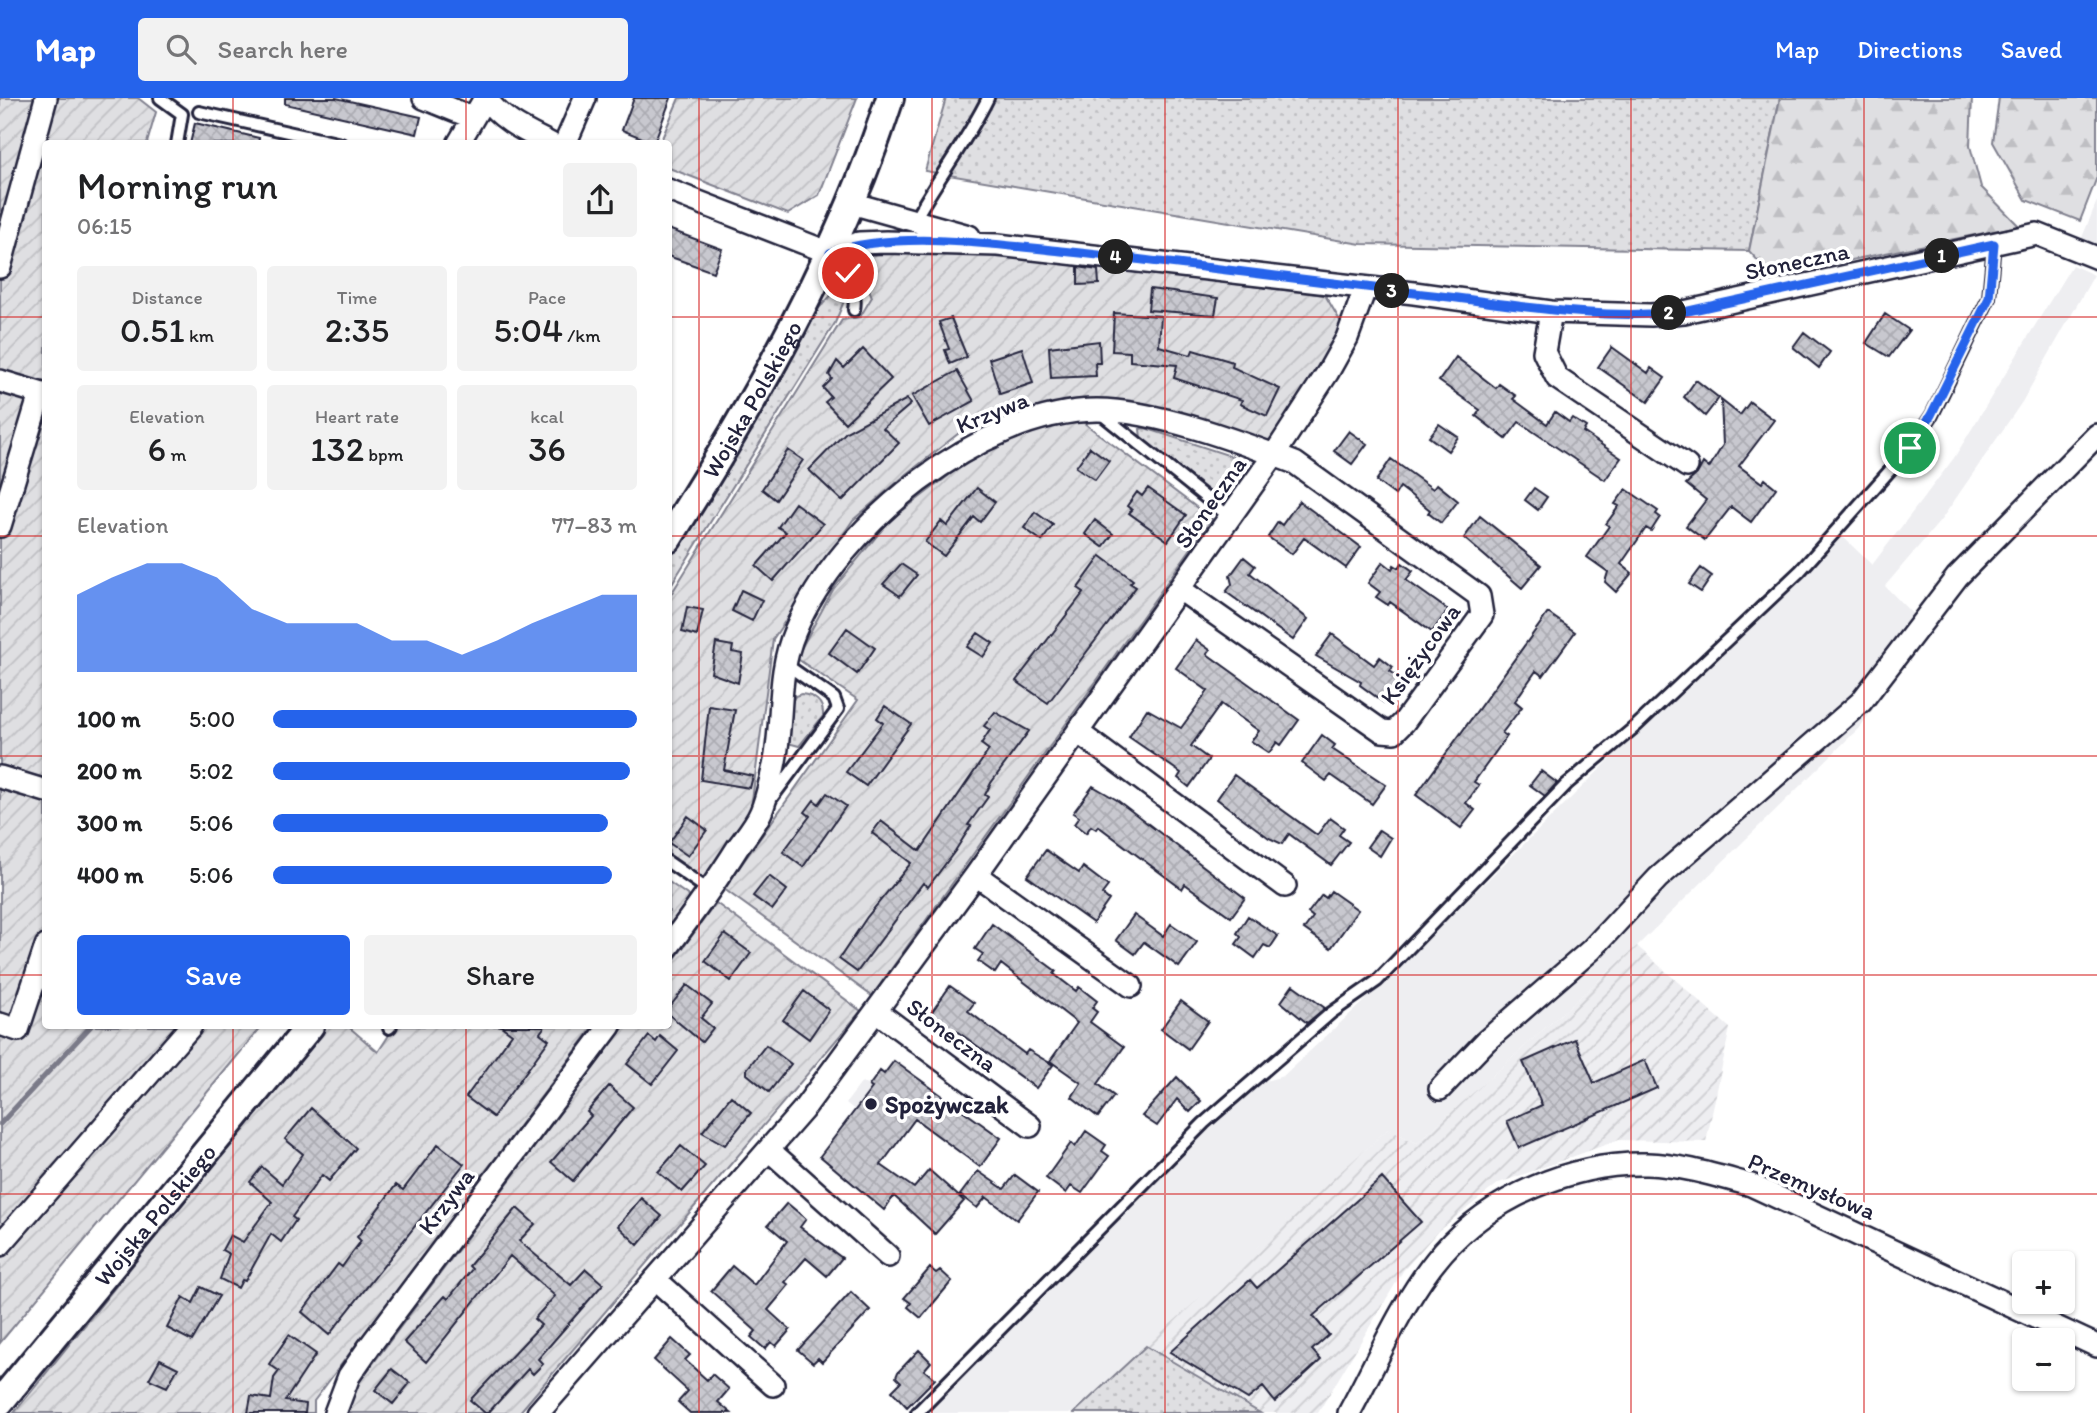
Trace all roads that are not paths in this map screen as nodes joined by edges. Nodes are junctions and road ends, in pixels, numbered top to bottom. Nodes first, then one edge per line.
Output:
1 (46, 98) edge
2 (160, 98) edge
3 (424, 98) edge
4 (486, 98) edge
5 (584, 98) edge
6 (890, 98) edge
7 (988, 98) edge
8 (199, 112) dead end
9 (471, 117) junction
10 (178, 140) edge
11 (323, 140) edge
12 (460, 140) edge
13 (543, 140) edge
14 (567, 140) edge
15 (672, 192) edge
16 (851, 203) junction
17 (914, 220) junction
18 (1994, 244) junction
19 (998, 245) junction
20 (830, 253) junction
21 (2097, 258) edge
22 (0, 267) edge
23 (1365, 289) junction
24 (854, 310) dead end
25 (1551, 312) junction
26 (0, 381) edge
27 (42, 394) edge
28 (42, 397) edge
29 (1097, 410) junction
30 (2097, 435) edge
31 (1274, 455) junction
32 (1687, 466) dead end
33 (1231, 518) junction
34 (0, 526) edge
35 (672, 533) edge
36 (1181, 590) junction
37 (784, 663) junction
38 (1079, 733) junction
39 (0, 777) edge
40 (42, 790) edge
41 (761, 813) junction
42 (672, 865) edge
43 (976, 875) junction
44 (1285, 886) dead end
45 (710, 891) junction
46 (672, 942) edge
47 (42, 958) edge
48 (1131, 986) dead end
49 (876, 1011) junction
50 (0, 1024) edge
51 (188, 1029) edge
52 (308, 1029) edge
53 (608, 1029) edge
54 (1440, 1089) dead end
55 (1030, 1126) dead end
56 (769, 1150) junction
57 (0, 1245) edge
58 (888, 1256) dead end
59 (656, 1279) junction
60 (2097, 1346) edge
61 (773, 1385) dead end
62 (0, 1402) edge
63 (335, 1413) edge
64 (538, 1413) edge
65 (917, 1413) edge
66 (1349, 1413) edge

1 - 22 street
2 - 10 lane
3 - 9 street
4 - 9 street
4 - 13 street
5 - 14 street
6 - 16 street, Wojska Polskiego
7 - 17 lane
8 - 11 lane
9 - 12 street
15 - 20 street
16 - 17 street, Słoneczna
16 - 20 street, Wojska Polskiego
17 - 19 street, Słoneczna
18 - 21 street, Słoneczna
18 - 25 street, Słoneczna
18 - 65 lane
19 - 20 street, Słoneczna
19 - 23 street, Słoneczna
20 - 24 lane
20 - 35 street, Wojska Polskiego
23 - 25 street, Słoneczna
23 - 31 street, Słoneczna
25 - 32 street
26 - 27 street
28 - 34 street
29 - 31 street, Krzywa
29 - 33 lane
29 - 37 street, Krzywa
30 - 54 street
31 - 33 street, Słoneczna
31 - 36 street, Księżycowa
33 - 36 street, Słoneczna
36 - 38 street, Słoneczna
37 - 41 street, Krzywa
37 - 41 lane, Krzywa
38 - 43 street, Słoneczna
38 - 44 street
39 - 40 street
41 - 45 street, Krzywa
42 - 45 lane
43 - 48 street
43 - 49 street, Słoneczna
45 - 46 street, Krzywa
47 - 50 street
49 - 55 street, Słoneczna
49 - 56 street, Słoneczna
51 - 57 street
52 - 62 street, Wojska Polskiego
53 - 63 street, Krzywa
56 - 58 street
56 - 59 street, Słoneczna
59 - 61 street
59 - 64 street, Słoneczna
60 - 66 street, Przemysłowa

